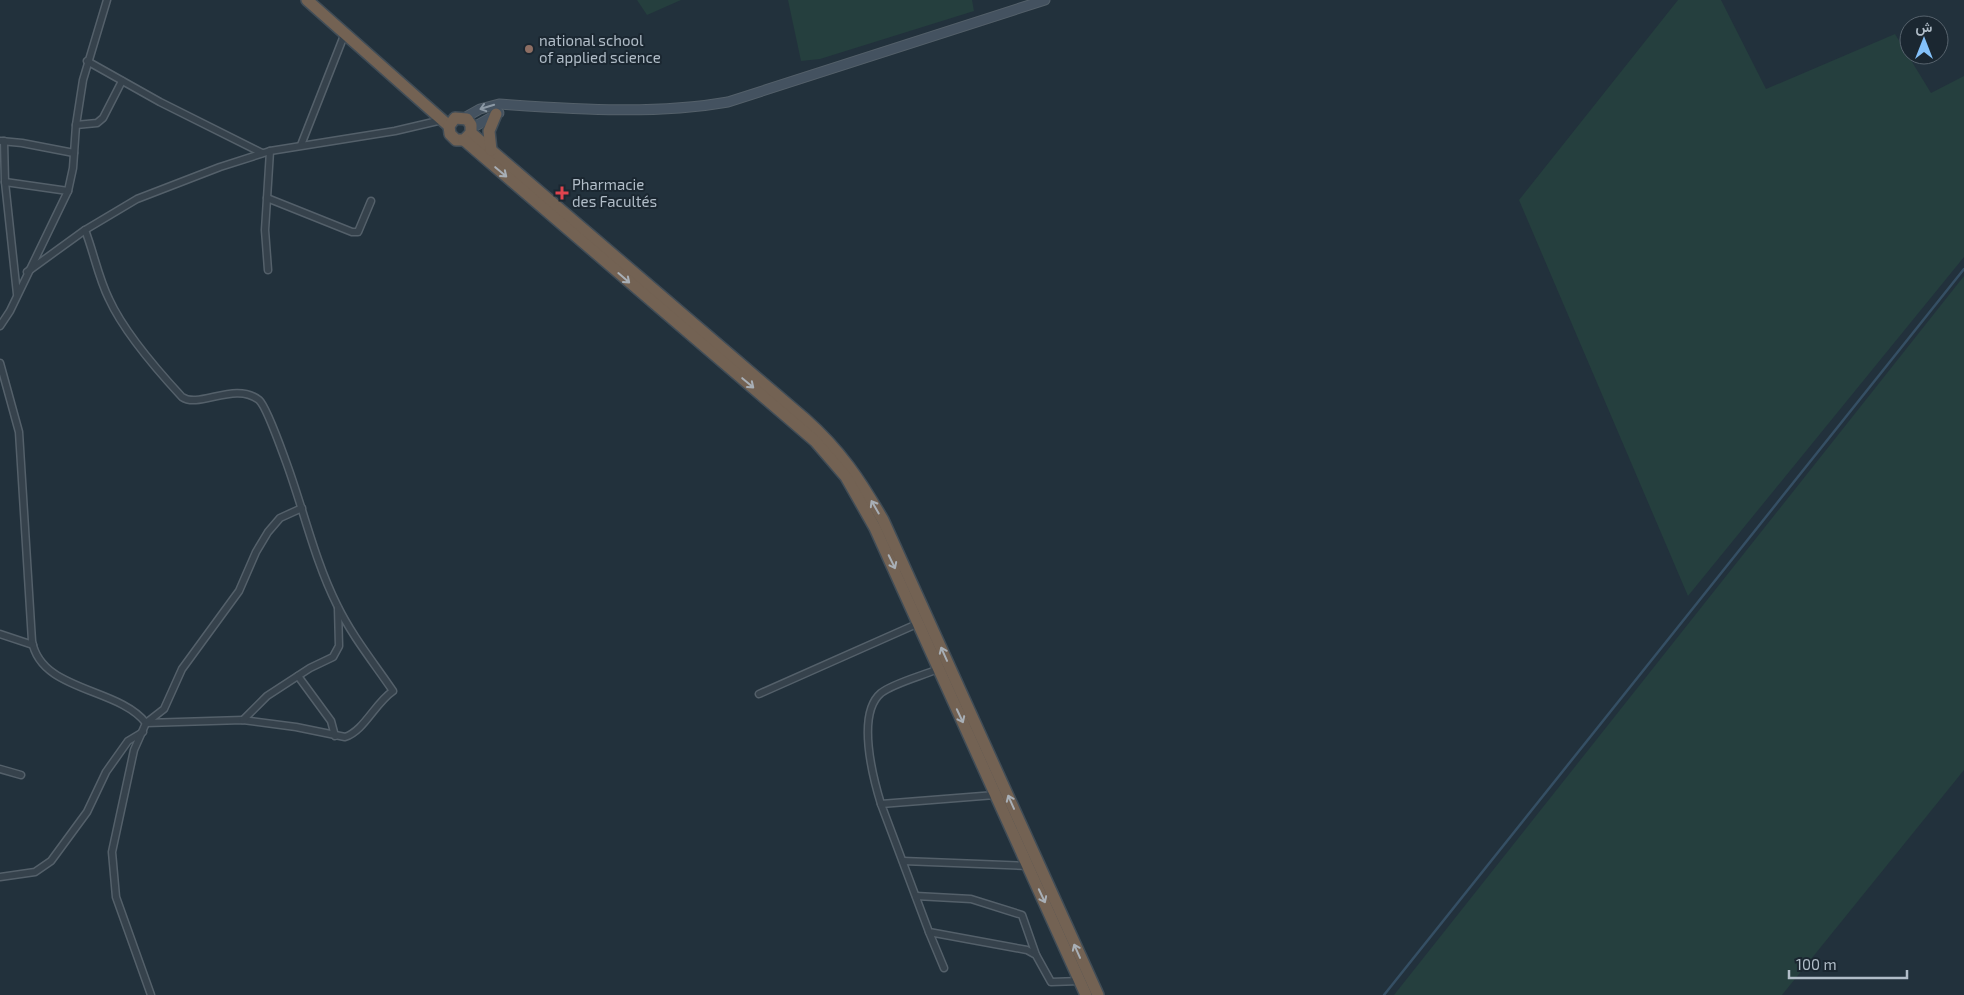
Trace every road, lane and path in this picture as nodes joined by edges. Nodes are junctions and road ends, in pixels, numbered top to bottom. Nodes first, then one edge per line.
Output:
1 (107, 0) edge
2 (307, 0) edge
3 (1045, 0) edge
4 (346, 33) junction
5 (87, 60) junction
6 (122, 81) junction
7 (512, 105) junction
8 (496, 114) junction
9 (453, 120) junction
10 (76, 125) junction
11 (469, 134) junction
12 (2, 141) edge
13 (301, 145) junction
14 (491, 150) junction
15 (270, 151) junction
16 (74, 153) junction
17 (262, 153) junction
18 (5, 182) junction
19 (68, 192) junction
20 (268, 198) junction
21 (372, 201) dead end
22 (85, 230) junction
23 (268, 270) dead end
24 (27, 272) junction
25 (17, 295) junction
26 (0, 326) edge
27 (0, 363) edge
28 (302, 508) junction
29 (337, 607) junction
30 (919, 623) junction
31 (0, 634) edge
32 (33, 645) junction
33 (938, 669) junction
34 (298, 676) junction
35 (759, 694) dead end
36 (243, 720) junction
37 (146, 723) junction
38 (144, 732) junction
39 (335, 736) junction
40 (0, 769) edge
41 (21, 775) dead end
42 (995, 795) junction
43 (881, 804) junction
44 (903, 860) junction
45 (1028, 866) junction
46 (0, 878) edge
47 (916, 896) junction
48 (929, 932) junction
49 (1036, 955) junction
50 (944, 968) dead end
51 (1080, 981) junction
52 (151, 995) edge
53 (1086, 995) edge
54 (1098, 995) edge

1 - 5 street
2 - 4 highway
3 - 7 street
4 - 9 highway
4 - 13 street
5 - 6 street
5 - 10 street
6 - 10 street
6 - 17 street
7 - 8 street
7 -> 9 street
8 - 11 street
8 - 14 highway
9 - 11 highway
9 - 11 highway
9 - 13 street
10 - 16 street
11 - 14 highway
11 -> 30 highway
12 - 16 street
12 - 18 street
13 - 15 street
54 -> 14 highway
15 - 17 street
15 - 20 street
16 - 19 street
17 - 22 street
18 - 19 street
18 - 25 street
19 - 24 street
20 - 21 street
20 - 23 street
22 - 24 street
22 - 28 street
24 - 25 street
25 - 26 street
27 - 32 street
28 - 29 street
28 - 37 street
29 - 34 street
29 - 39 street
30 - 33 highway
30 - 35 street
31 - 32 street
32 - 37 street
33 -> 42 highway
33 - 43 street
34 - 36 street
34 - 39 street
36 - 37 street
36 - 39 street
37 - 38 street
38 - 46 street
38 - 52 street
40 - 41 street
42 - 43 street
42 - 45 highway
43 - 44 street
44 - 45 street
44 - 47 street
45 -> 51 highway
47 - 48 street
47 - 49 street
48 - 49 street
48 - 50 street
49 - 51 street
51 - 53 highway

